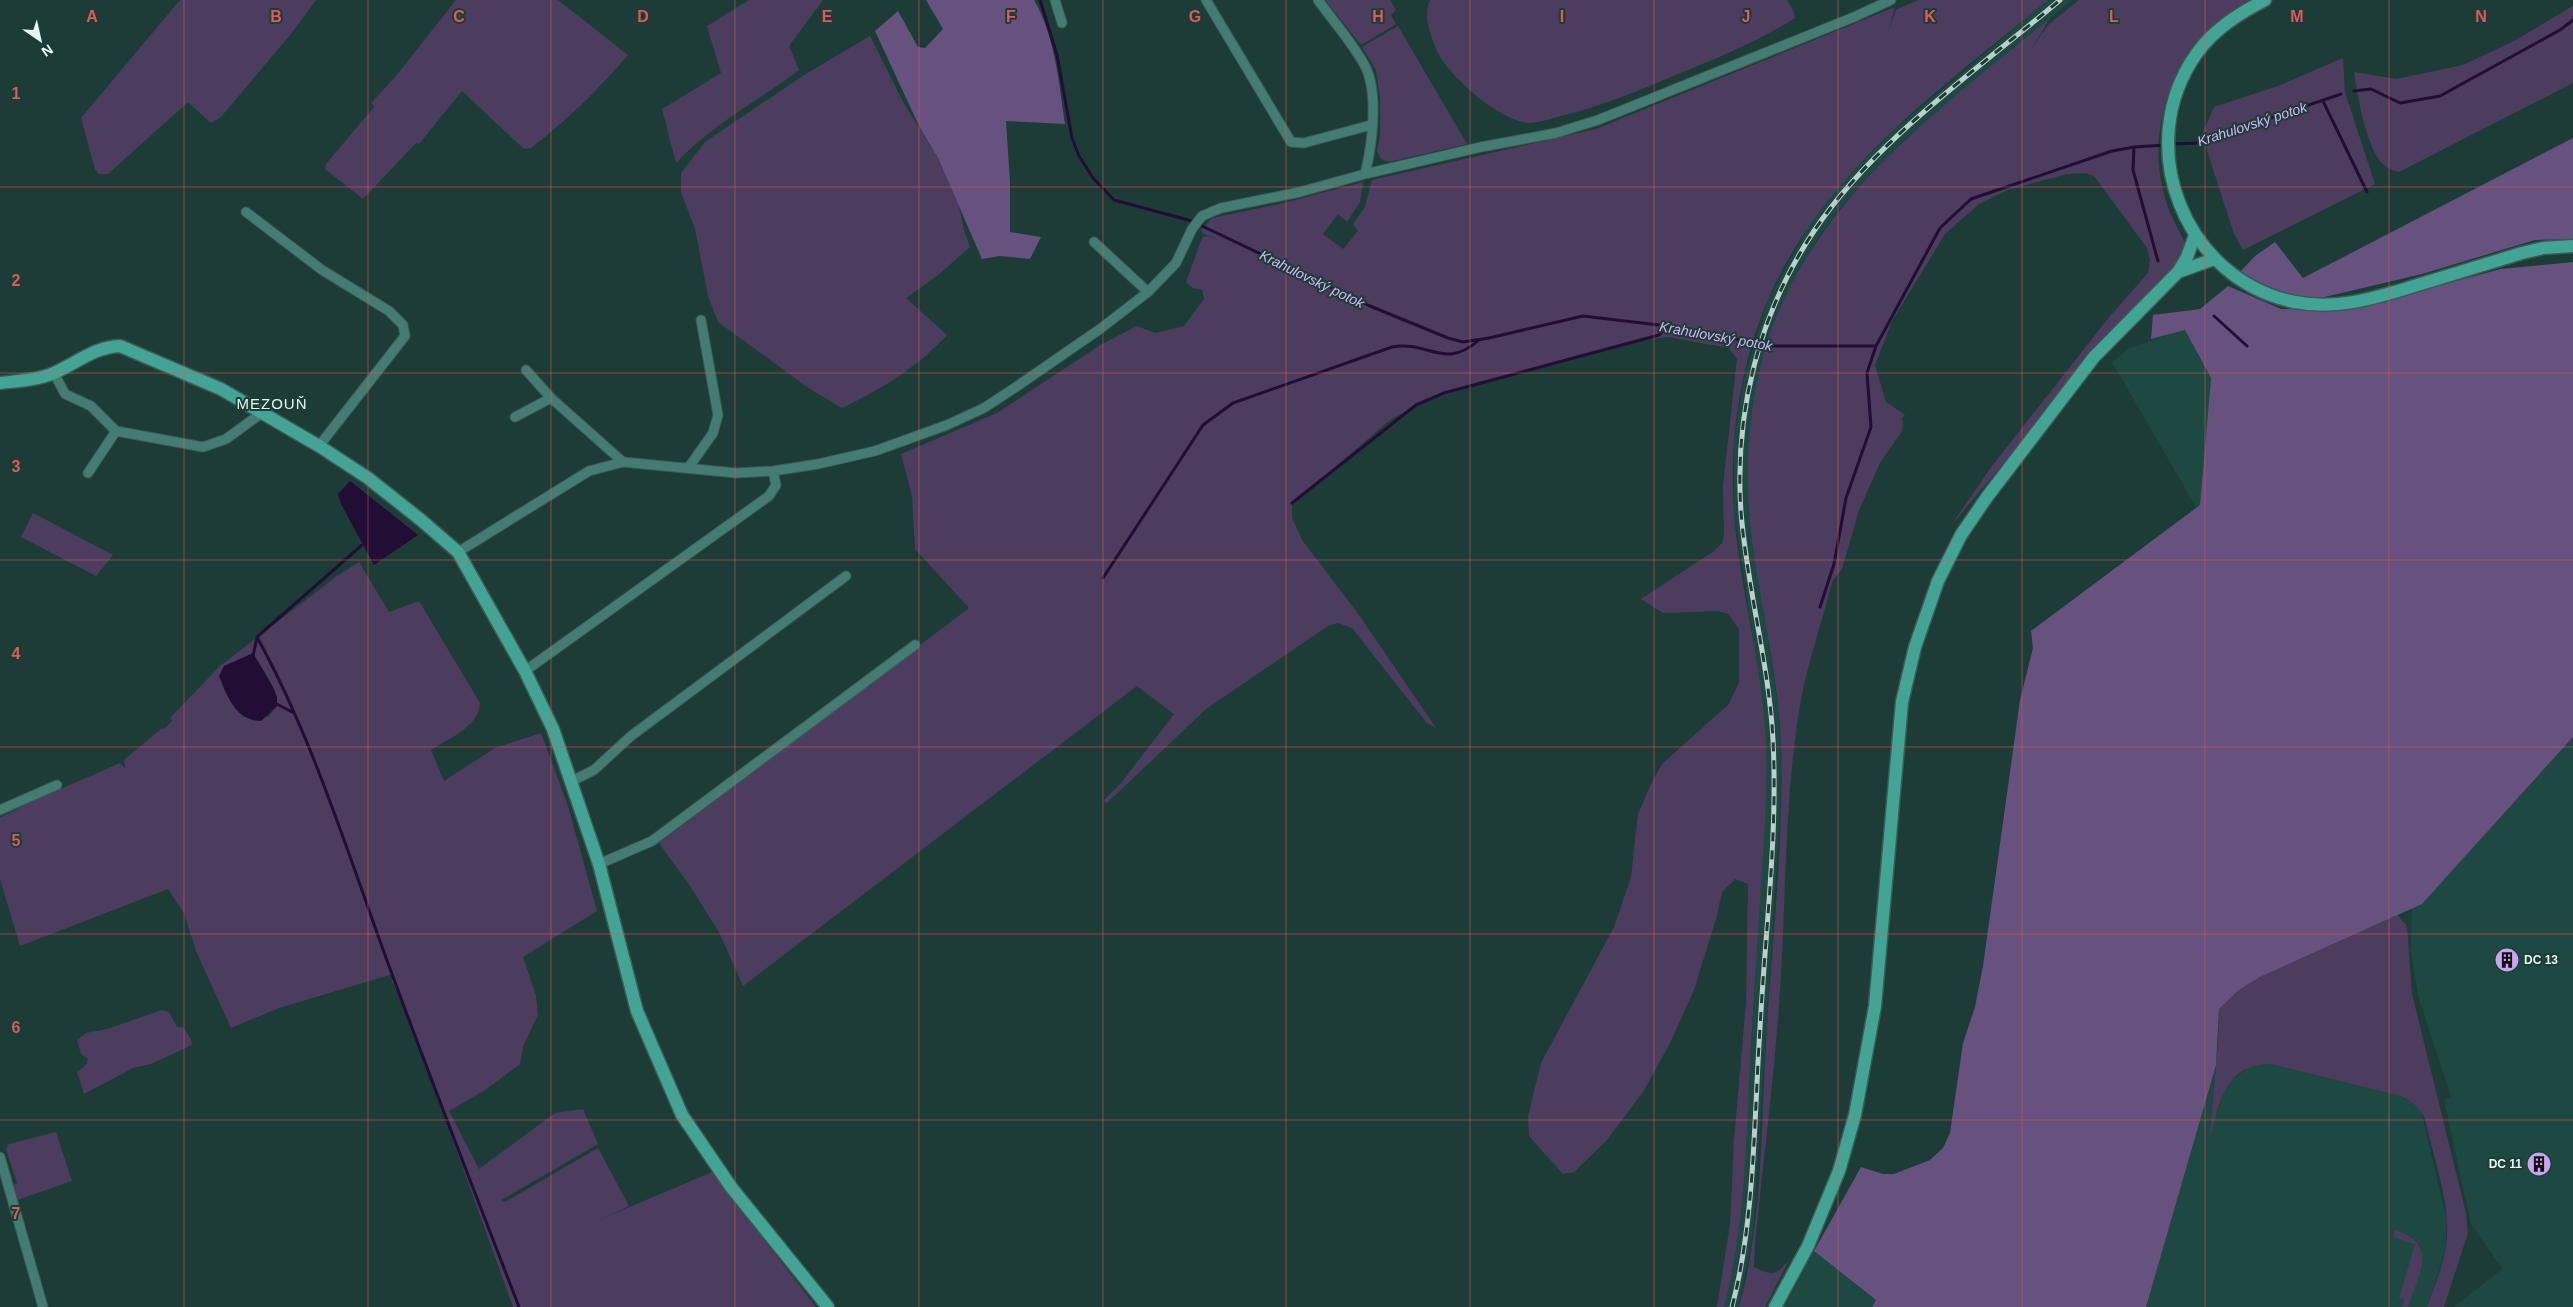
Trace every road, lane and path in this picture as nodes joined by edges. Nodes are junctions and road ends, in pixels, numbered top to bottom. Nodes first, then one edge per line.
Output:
1 (1056, 0) edge
2 (1206, 0) edge
3 (1318, 0) edge
4 (1890, 0) edge
5 (2265, 0) edge
6 (1062, 23) dead end
7 (1371, 125) junction
8 (1365, 174) junction
9 (246, 212) dead end
10 (2195, 235) junction
11 (1094, 242) dead end
12 (2573, 246) edge
13 (2214, 259) junction
14 (2178, 272) junction
15 (1148, 292) junction
16 (701, 320) dead end
17 (526, 370) dead end
18 (54, 373) junction
19 (0, 383) edge
20 (551, 398) junction
21 (263, 412) junction
22 (515, 417) dead end
23 (116, 431) junction
24 (320, 446) junction
25 (623, 462) junction
26 (689, 468) junction
27 (773, 471) junction
28 (88, 473) dead end
29 (458, 552) junction
30 (846, 576) dead end
31 (915, 645) dead end
32 (526, 671) junction
33 (572, 781) junction
34 (57, 785) dead end
35 (0, 810) edge
36 (599, 864) junction
37 (0, 1157) edge
38 (43, 1307) edge
39 (828, 1307) edge
40 (1776, 1307) edge

1 - 6 street
2 - 7 street
3 - 7 street
4 - 8 street
5 - 10 street
7 - 8 street
8 - 15 street
9 - 24 street
10 - 13 street
10 - 14 street
11 - 15 street
12 - 13 street
13 - 14 street
14 - 40 street
15 - 27 street
16 - 26 street
17 - 20 street
18 - 19 street
18 - 21 street
18 - 23 street
20 - 22 street
20 - 25 street
21 - 23 street
21 - 24 street
23 - 28 street
24 - 29 street
25 - 26 street
25 - 29 street
26 - 27 street
27 - 32 street
29 - 32 street
30 - 33 street
31 - 36 street
32 - 33 street
33 - 36 street
34 - 35 street
36 - 39 street
37 - 38 street

